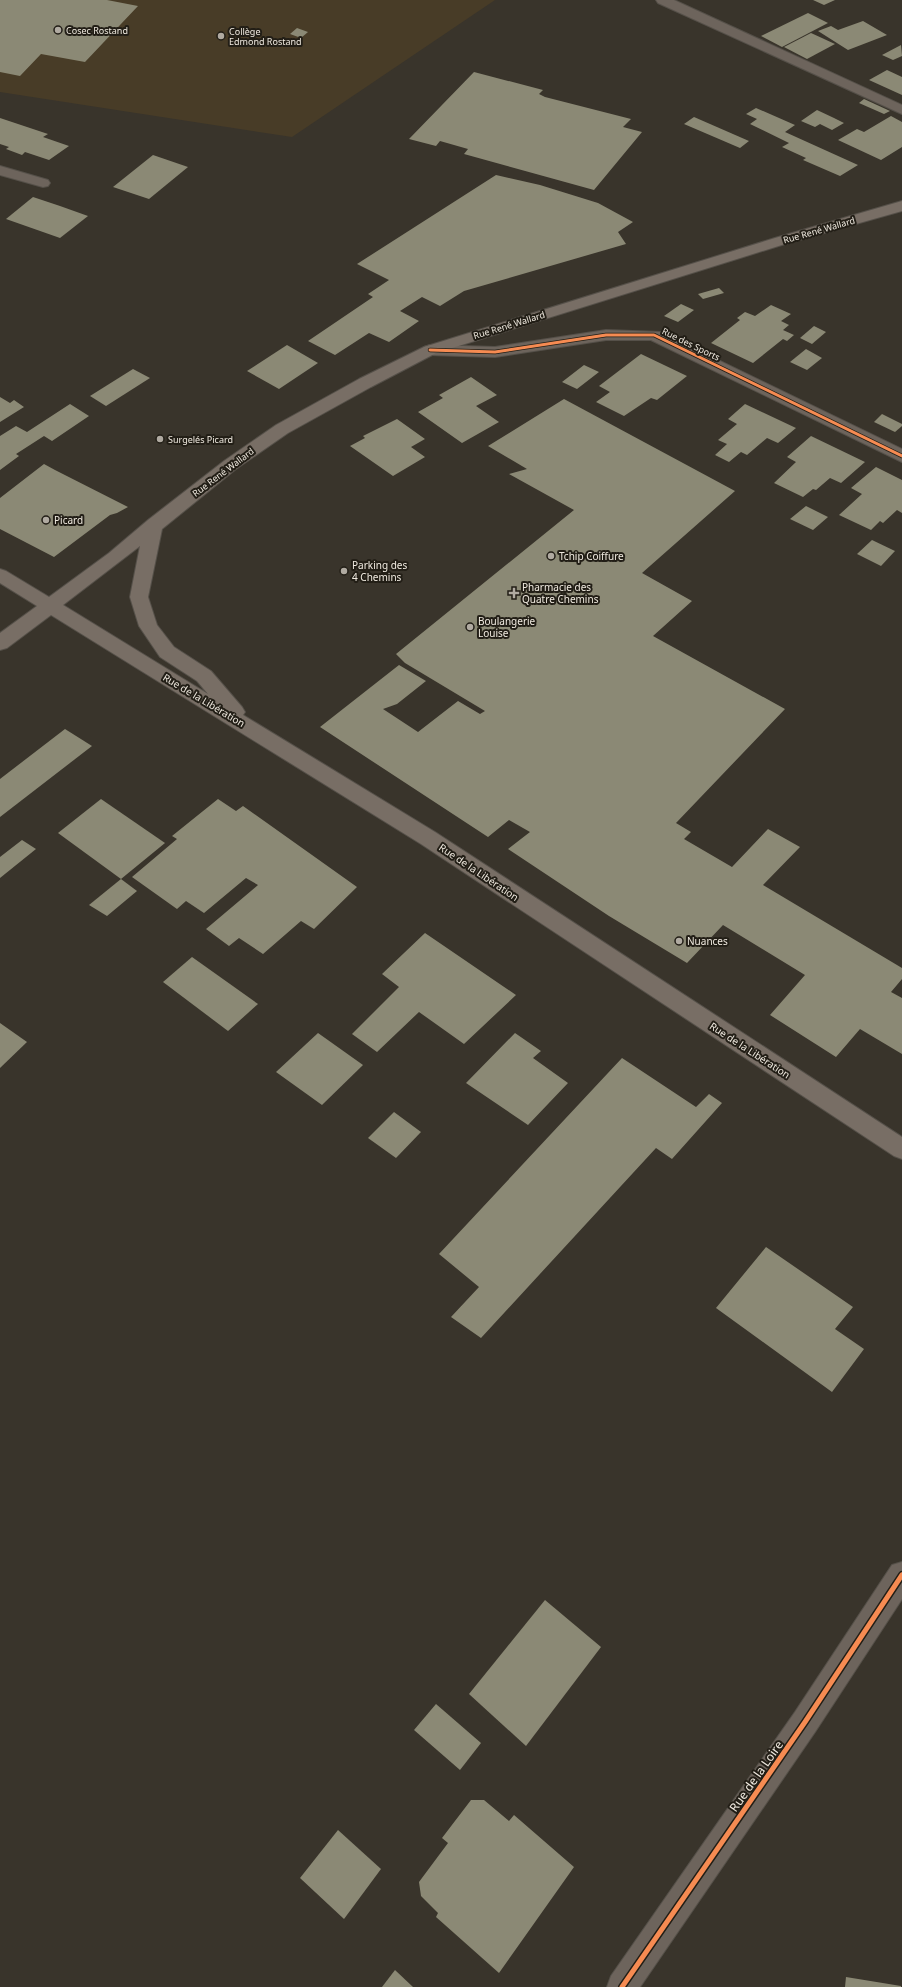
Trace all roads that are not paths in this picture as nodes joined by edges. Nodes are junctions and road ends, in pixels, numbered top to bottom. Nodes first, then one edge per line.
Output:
1 (663, 0) edge
2 (902, 110) edge
3 (0, 170) edge
4 (43, 183) dead end
5 (902, 206) edge
6 (430, 350) junction
7 (902, 456) edge
8 (154, 524) junction
9 (0, 575) edge
10 (48, 606) junction
11 (0, 643) edge
12 (248, 726) junction
13 (902, 1149) edge
14 (902, 1575) edge
15 (622, 1987) edge

1 - 2 street
3 - 4 street
5 - 6 main road, Rue René Wallard
6 - 7 street, Rue des Sports
6 - 8 main road, Rue René Wallard
8 - 10 main road, Rue René Wallard
8 - 12 main road
9 - 10 main road, Rue de la Libération
10 - 11 main road, Rue René Wallard
10 - 12 main road, Rue de la Libération
12 - 13 main road, Rue de la Libération
14 - 15 street, Rue de la Loire

